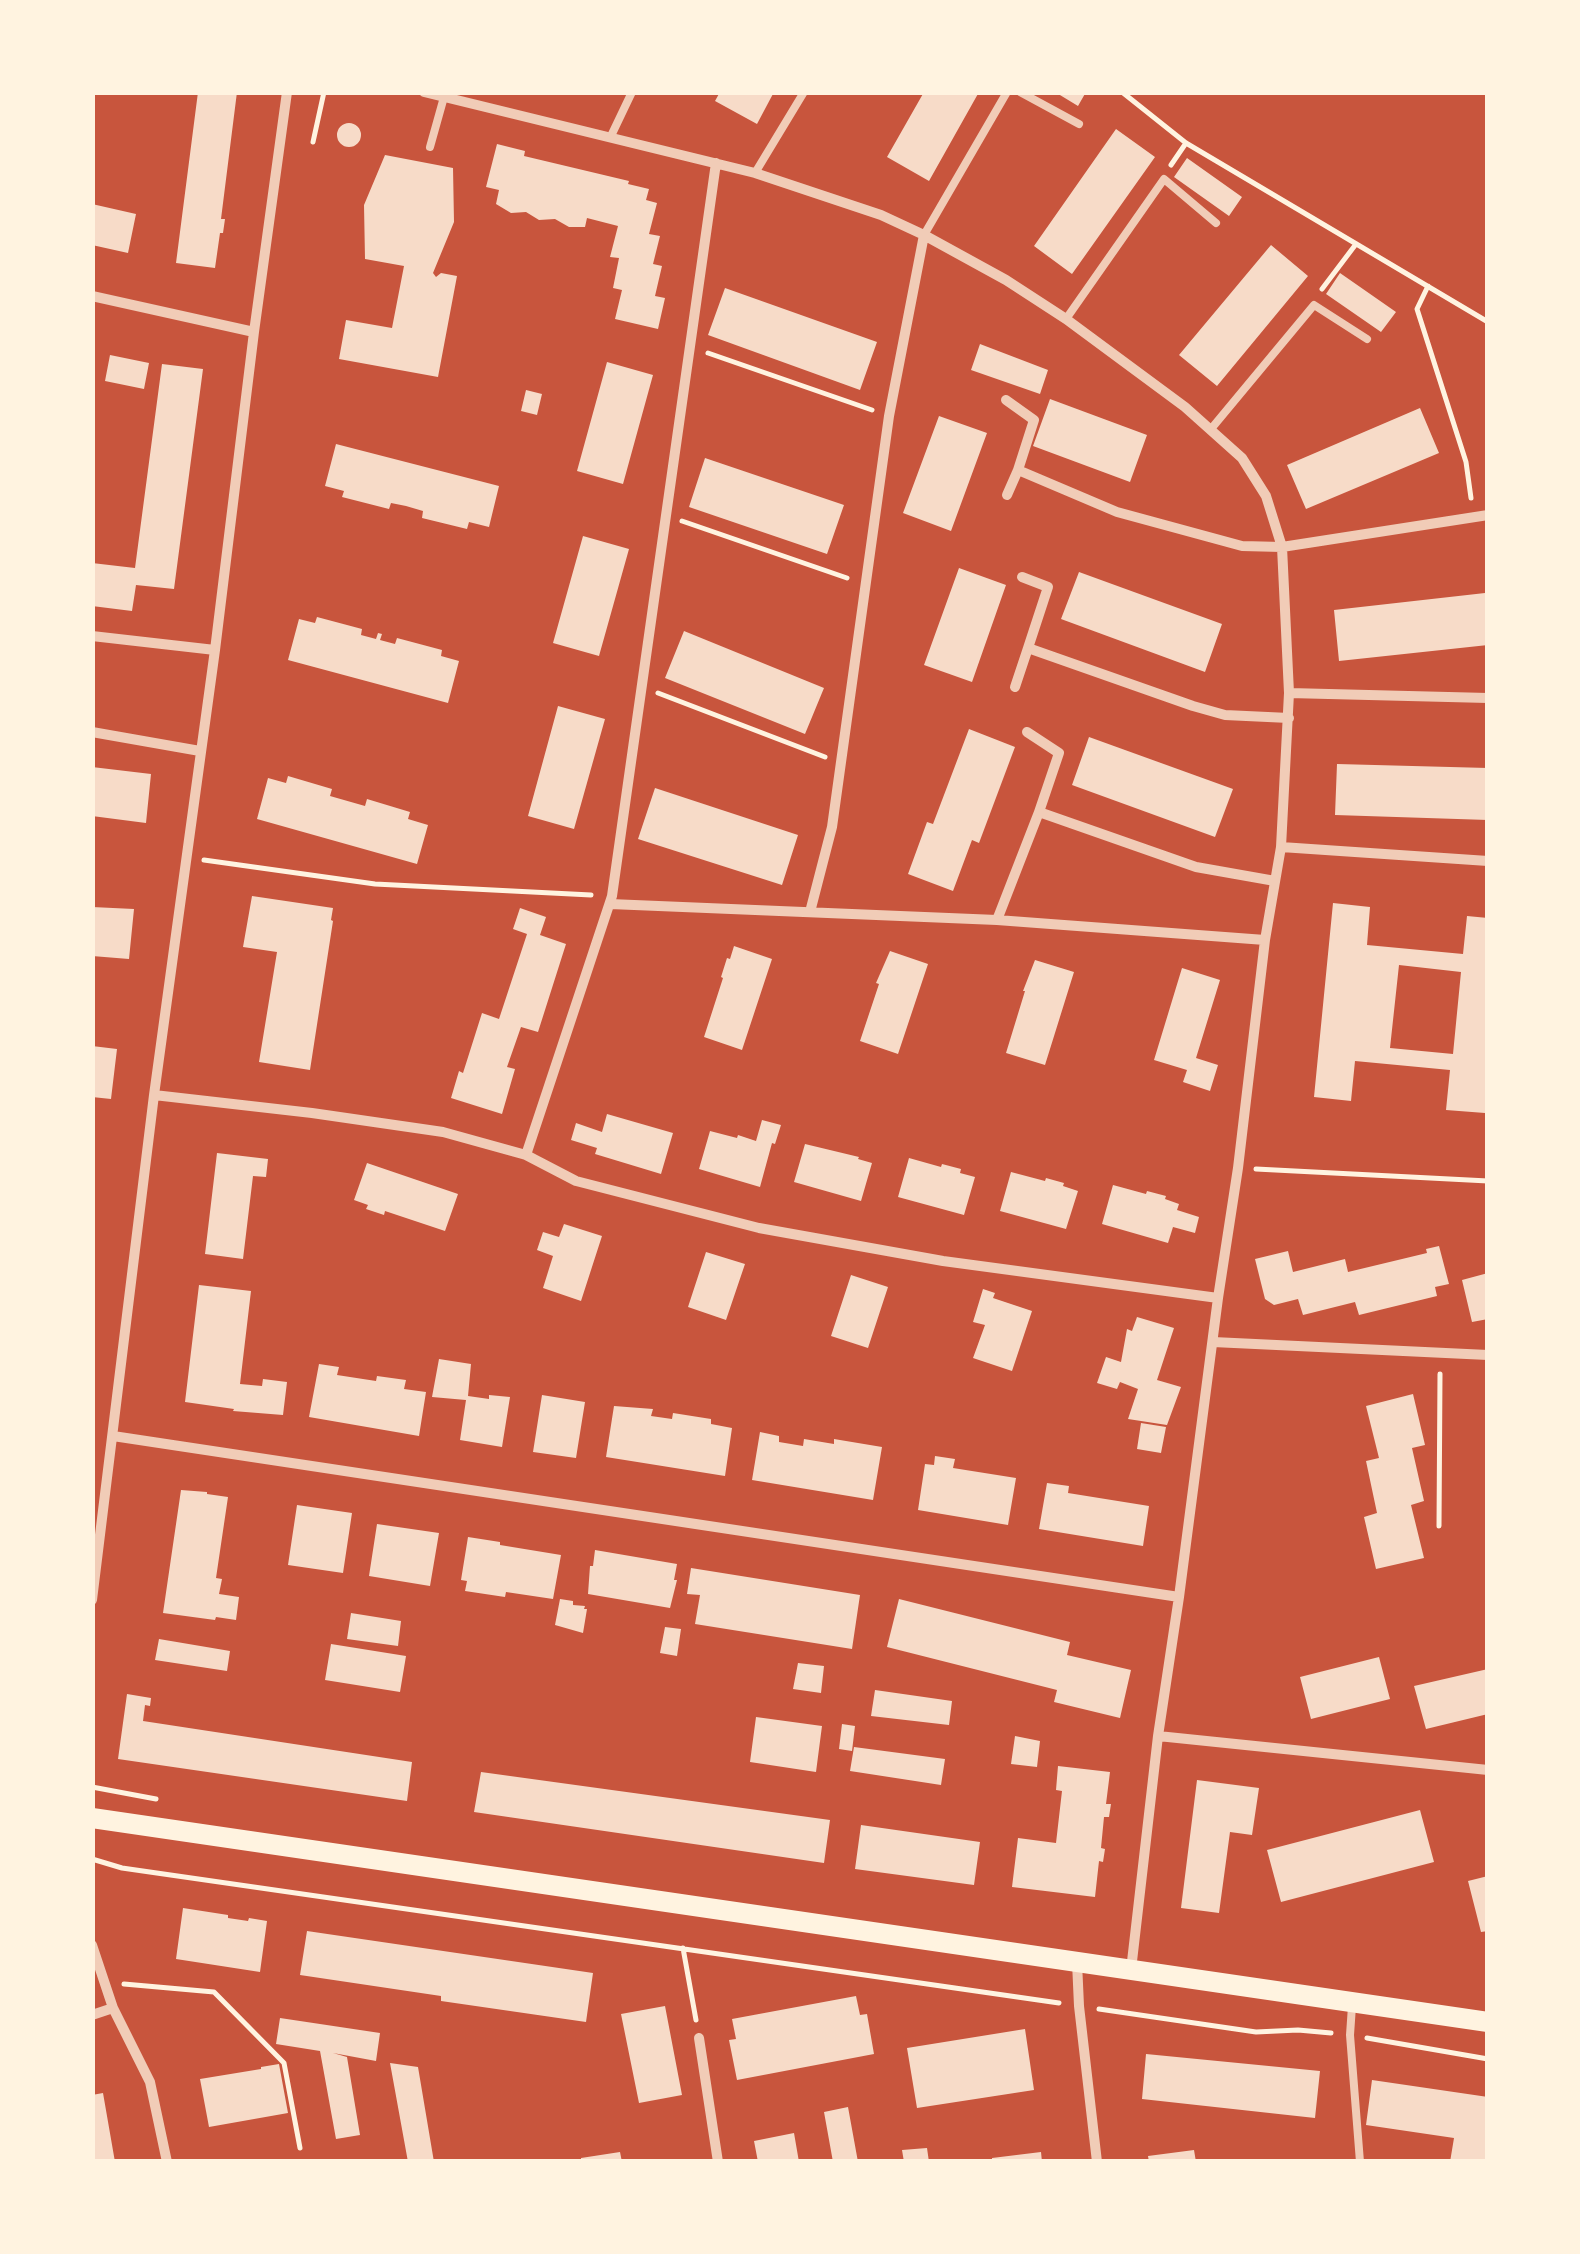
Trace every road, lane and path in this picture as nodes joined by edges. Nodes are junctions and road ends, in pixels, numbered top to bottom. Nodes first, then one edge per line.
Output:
1 (288, 92) edge
2 (324, 92) edge
3 (424, 92) edge
4 (632, 92) edge
5 (804, 92) edge
6 (1008, 92) edge
7 (1020, 92) edge
8 (1122, 92) edge
9 (444, 97) junction
10 (1079, 124) dead end
11 (611, 136) junction
12 (313, 142) dead end
13 (1186, 142) junction
14 (430, 148) dead end
15 (1176, 157) dead end
16 (716, 163) junction
17 (755, 172) junction
18 (1216, 223) dead end
19 (924, 235) junction
20 (1356, 244) junction
21 (1428, 286) junction
22 (92, 296) edge
23 (1314, 305) junction
24 (1066, 319) junction
25 (1488, 322) edge
26 (254, 332) junction
27 (1367, 339) dead end
28 (691, 347) junction
29 (1006, 400) dead end
30 (890, 416) junction
31 (1211, 429) junction
32 (1018, 470) junction
33 (1007, 495) dead end
34 (1488, 515) edge
35 (665, 516) junction
36 (1473, 517) junction
37 (1282, 547) junction
38 (1022, 577) dead end
39 (866, 584) junction
40 (92, 636) edge
41 (1028, 648) junction
42 (215, 650) junction
43 (641, 687) junction
44 (1015, 687) dead end
45 (1290, 693) junction
46 (1488, 698) edge
47 (1289, 718) junction
48 (92, 732) edge
49 (1027, 732) dead end
50 (200, 751) junction
51 (841, 764) junction
52 (1039, 812) junction
53 (1281, 847) junction
54 (186, 858) junction
55 (1488, 861) edge
56 (1276, 881) junction
57 (611, 901) junction
58 (810, 912) junction
59 (997, 920) junction
60 (1264, 940) junction
61 (154, 1096) junction
62 (526, 1156) junction
63 (1238, 1168) junction
64 (1488, 1180) edge
65 (1218, 1298) junction
66 (1213, 1342) junction
67 (1440, 1353) junction
68 (1488, 1355) edge
69 (113, 1436) junction
70 (1439, 1526) dead end
71 (1179, 1598) junction
72 (92, 1600) edge
73 (1158, 1736) junction
74 (1488, 1770) edge
75 (92, 1818) edge
76 (92, 1860) edge
77 (92, 1945) edge
78 (684, 1948) junction
79 (1077, 1962) junction
80 (1132, 1970) junction
81 (105, 1983) junction
82 (1352, 2002) junction
83 (1079, 2006) junction
84 (113, 2008) junction
85 (92, 2015) edge
86 (1488, 2022) edge
87 (1350, 2035) junction
88 (699, 2038) joint
89 (1488, 2059) edge
90 (300, 2148) dead end
91 (167, 2162) edge
92 (718, 2162) edge
93 (1097, 2162) edge
94 (1360, 2162) edge

1 - 26 street
2 - 12 path
3 - 9 street
4 - 11 lane
5 - 17 lane
6 - 19 lane
7 - 10 lane
8 - 13 path
9 - 11 street
9 - 14 lane
11 - 16 street
13 - 15 path
13 - 20 path
16 - 17 street
16 - 28 street
17 - 19 street
18 - 24 lane
19 - 24 street
19 - 30 street
20 - 21 path
20 - 23 path
21 - 25 path
21 - 36 path
22 - 26 street
23 - 27 lane
23 - 31 lane
24 - 31 street
26 - 42 street
28 - 30 path
28 - 35 street
29 - 32 street
30 - 39 street
31 - 37 street
32 - 33 street
32 - 37 street
34 - 36 street
35 - 39 path
35 - 43 street
36 - 37 street
37 - 45 street
38 - 41 street
39 - 51 street
40 - 42 street
41 - 44 street
41 - 47 street
42 - 50 street
43 - 51 path
43 - 57 street
45 - 46 street
45 - 47 street
47 - 53 street
48 - 50 street
49 - 52 street
50 - 54 street
51 - 58 street
52 - 56 street
52 - 59 street
53 - 55 street
53 - 56 street
54 - 57 path
54 - 61 street
56 - 60 street
57 - 58 street
57 - 62 street
58 - 59 street
59 - 60 street
60 - 63 street
61 - 62 street
61 - 69 street
62 - 65 street
63 - 64 path
63 - 65 street
65 - 66 street
66 - 67 street
66 - 71 street
67 - 68 street
67 - 70 path
69 - 71 street
69 - 72 street
71 - 73 street
73 - 74 street
73 - 80 street
75 - 79 main road
76 - 78 path
77 - 81 street
78 - 83 path
78 - 88 path
79 - 80 main road
79 - 83 street
80 - 82 main road
81 - 84 street
81 - 90 path
82 - 86 main road
82 - 87 lane
83 - 87 path
83 - 93 street
84 - 85 street
84 - 91 street
87 - 89 path
87 - 94 lane
88 - 92 street

